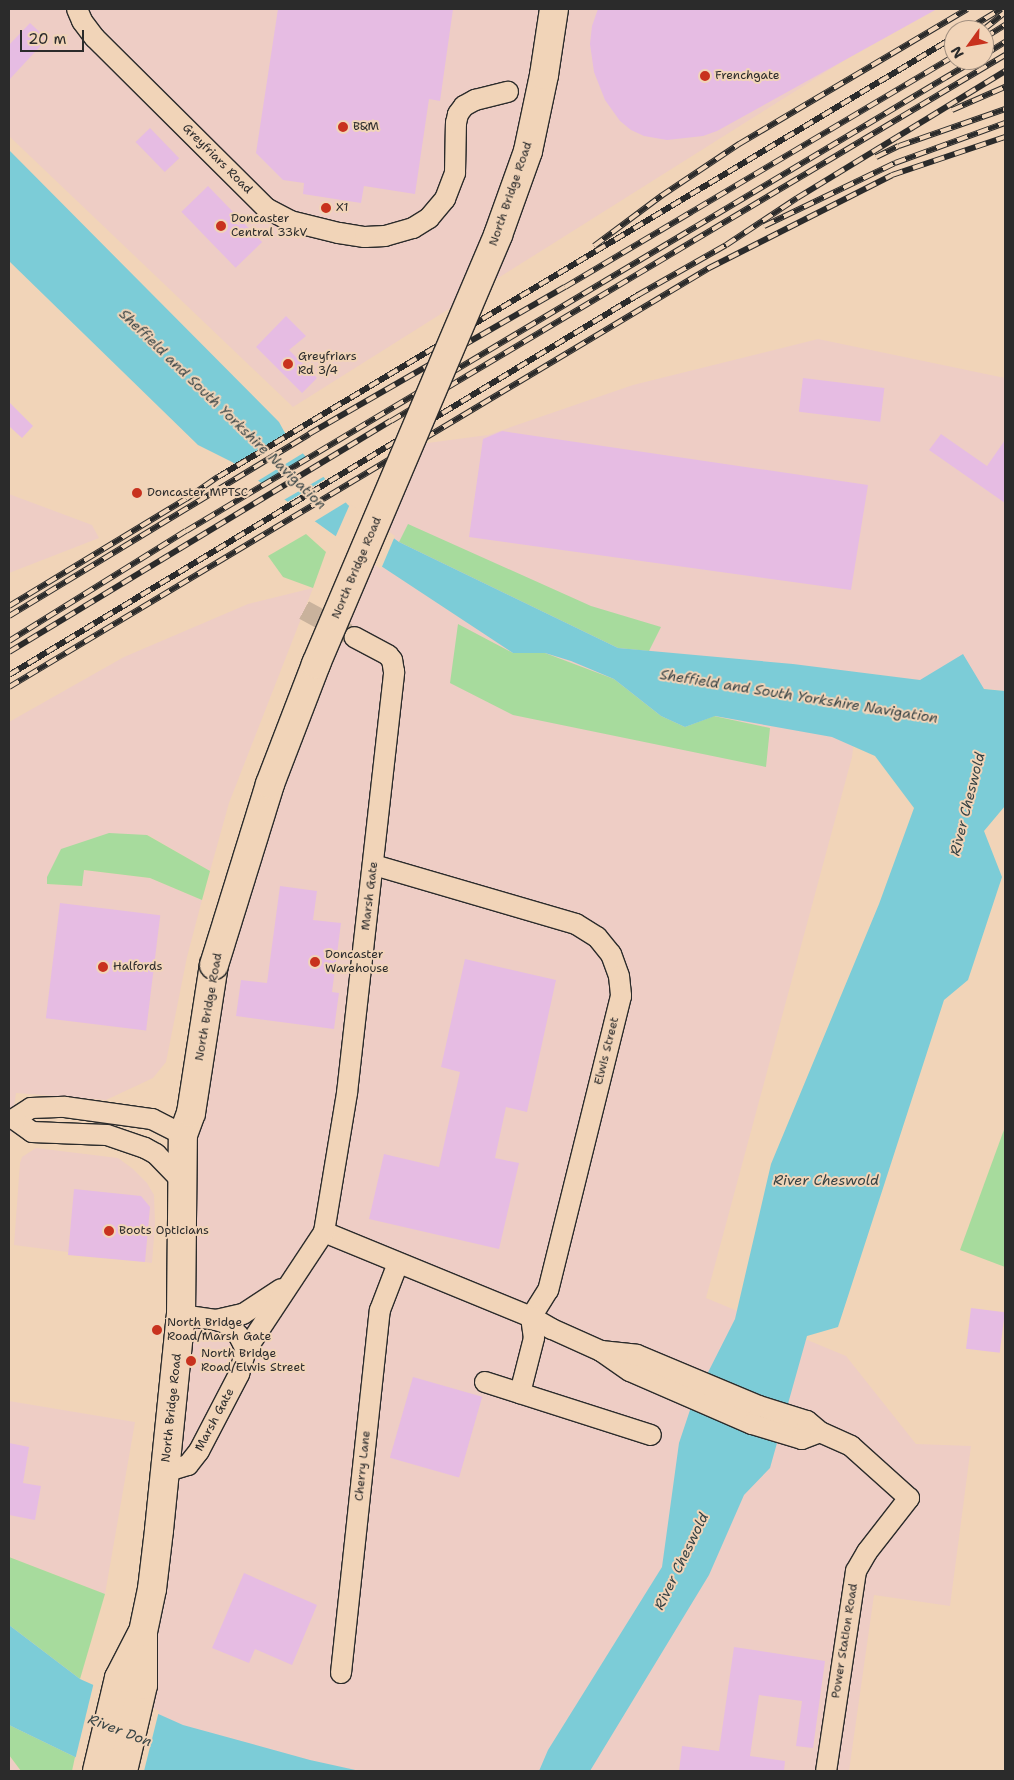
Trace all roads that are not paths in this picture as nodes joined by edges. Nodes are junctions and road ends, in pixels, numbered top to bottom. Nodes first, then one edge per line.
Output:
1 (77, 9) edge
2 (554, 9) edge
3 (508, 92) dead end
4 (354, 637) tunnel mouth
5 (374, 865) junction
6 (65, 1107) junction
7 (89, 1134) junction
8 (183, 1135) junction
9 (182, 1182) junction
10 (324, 1232) junction
11 (398, 1262) junction
12 (289, 1283) junction
13 (181, 1315) junction
14 (530, 1317) junction
15 (216, 1320) junction
16 (246, 1350) junction
17 (485, 1382) dead end
18 (520, 1393) junction
19 (651, 1436) dead end
20 (166, 1472) junction
21 (143, 1632) junction
22 (341, 1673) dead end
23 (826, 1770) edge
24 (97, 1771) edge
25 (123, 1771) edge

1 - 3 street, Greyfriars Road
2 - 8 street, North Bridge Road, bridge
4 - 5 street, Marsh Gate
5 - 10 street, Marsh Gate
5 - 14 street, Elwis Street
6 - 7 street
6 - 7 street
6 - 8 street
7 - 9 street
8 - 9 street, North Bridge Road
9 - 13 street, North Bridge Road
10 - 11 street
10 - 12 street, Marsh Gate
11 - 14 street
11 - 22 street, Cherry Lane
12 - 15 street, Marsh Gate
12 - 16 street, Marsh Gate
13 - 15 street, Marsh Gate
13 - 20 street, North Bridge Road
14 - 18 street
14 - 23 street, Power Station Road
15 - 16 street, Marsh Gate
16 - 20 street, Marsh Gate
17 - 18 street
18 - 19 street
20 - 21 street, North Bridge Road
21 - 24 street, North Bridge Road
21 - 25 street, North Bridge Road

